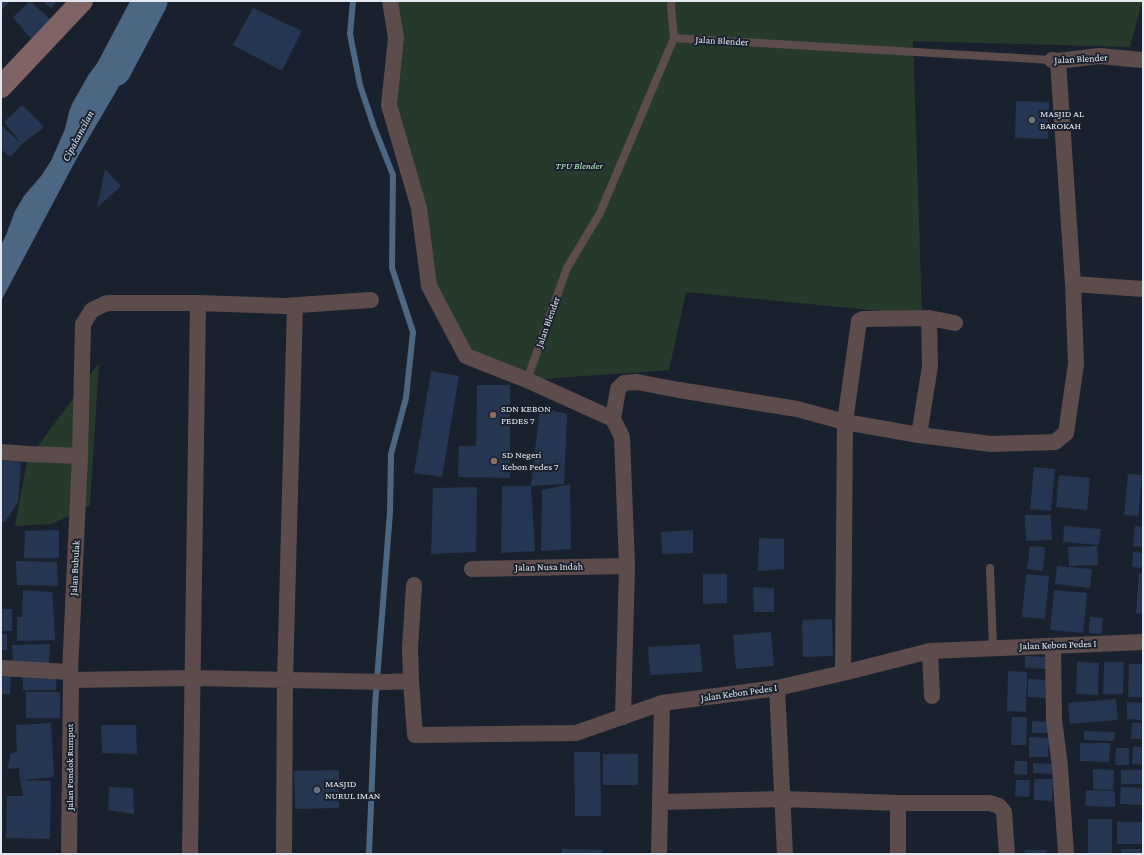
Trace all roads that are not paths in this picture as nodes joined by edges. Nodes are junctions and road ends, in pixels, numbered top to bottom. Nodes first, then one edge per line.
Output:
1 (82, 1) edge
2 (390, 1) edge
3 (672, 1) edge
4 (674, 38) junction
5 (1143, 60) edge
6 (1055, 61) junction
7 (1, 87) edge
8 (1073, 284) junction
9 (1143, 289) edge
10 (371, 300) dead end
11 (198, 303) junction
12 (295, 306) junction
13 (929, 318) junction
14 (955, 323) dead end
15 (527, 380) junction
16 (613, 419) junction
17 (845, 422) junction
18 (919, 435) junction
19 (1, 452) edge
20 (80, 456) junction
21 (627, 566) junction
22 (990, 568) dead end
23 (472, 569) dead end
24 (414, 585) dead end
25 (1143, 642) edge
26 (1053, 646) junction
27 (993, 648) junction
28 (930, 651) junction
29 (1, 668) edge
30 (843, 673) junction
31 (70, 676) junction
32 (193, 678) junction
33 (285, 680) junction
34 (411, 681) junction
35 (777, 688) junction
36 (932, 696) dead end
37 (662, 703) junction
38 (623, 717) junction
39 (783, 799) junction
40 (660, 802) junction
41 (898, 803) junction
42 (69, 854) edge
43 (190, 854) edge
44 (284, 854) edge
45 (659, 854) edge
46 (785, 854) edge
47 (898, 854) edge
48 (1007, 854) edge
49 (1066, 854) edge

1 - 7 street
2 - 15 street
3 - 4 lane
4 - 6 lane, Jalan Blender
4 - 15 lane, Jalan Blender
5 - 6 street, Jalan Blender
6 - 8 street
8 - 9 street
8 - 18 street
10 - 12 street, Jalan Bubulak
11 - 12 street, Jalan Bubulak
11 - 20 street, Jalan Bubulak
11 - 32 street
12 - 33 street
13 - 14 street
13 - 17 street
13 - 18 street
15 - 16 street
16 - 17 street
16 - 21 street
17 - 18 street
17 - 30 street
19 - 20 street
20 - 31 street, Jalan Bubulak
21 - 23 street, Jalan Nusa Indah
21 - 38 street
22 - 27 lane
24 - 34 street
25 - 26 street, Jalan Kebon Pedes I
26 - 27 street, Jalan Kebon Pedes I
26 - 49 street
27 - 28 street, Jalan Kebon Pedes I
28 - 30 street, Jalan Kebon Pedes I
28 - 36 street
29 - 31 street
30 - 35 street, Jalan Kebon Pedes I
31 - 32 street
31 - 42 street, Jalan Pondok Rumput
32 - 33 street
32 - 43 street
33 - 34 street
33 - 44 street
34 - 38 street, Jalan Kebon Pedes I
35 - 37 street, Jalan Kebon Pedes I
35 - 39 street
37 - 38 street, Jalan Kebon Pedes I
37 - 40 street
39 - 40 street
39 - 41 street
39 - 46 street
40 - 45 street
41 - 47 street
41 - 48 street

